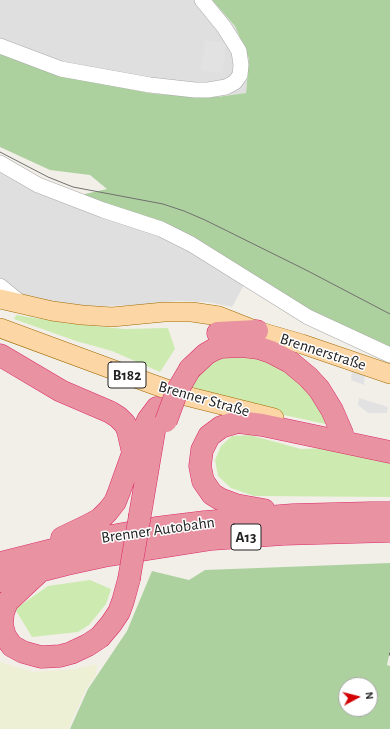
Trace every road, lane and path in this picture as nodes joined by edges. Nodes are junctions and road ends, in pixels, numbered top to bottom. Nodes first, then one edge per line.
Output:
1 (202, 0) edge
2 (0, 46) edge
3 (0, 163) edge
4 (0, 286) edge
5 (0, 299) edge
6 (21, 304) junction
7 (0, 328) edge
8 (257, 331) junction
9 (0, 355) edge
10 (390, 355) edge
11 (185, 365) junction
12 (390, 374) edge
13 (157, 418) junction
14 (342, 433) junction
15 (390, 448) edge
16 (390, 452) edge
17 (133, 453) junction
18 (390, 514) edge
19 (293, 515) junction
20 (390, 531) edge
21 (38, 562) junction
22 (0, 563) edge
23 (134, 578) junction
24 (0, 581) edge
25 (0, 656) edge

1 - 2 street
3 - 10 street
4 - 6 street
5 - 6 main road
6 - 8 main road
7 - 14 main road, Brenner Straße / B182
8 - 11 highway
8 - 12 main road, Brennerstraße
9 - 17 highway
11 - 13 highway
11 - 14 highway
13 - 17 highway
13 - 23 highway
14 - 15 main road, Brenner Straße / B182
16 - 19 highway
17 - 21 highway
18 - 19 highway, Brenner Autobahn / A13
19 - 21 highway, Brenner Autobahn / A13
20 - 21 highway, Brenner Autobahn / A13
21 - 22 highway, Brenner Autobahn / A13
21 - 23 highway
21 - 24 highway, Brenner Autobahn / A13
23 - 25 highway

